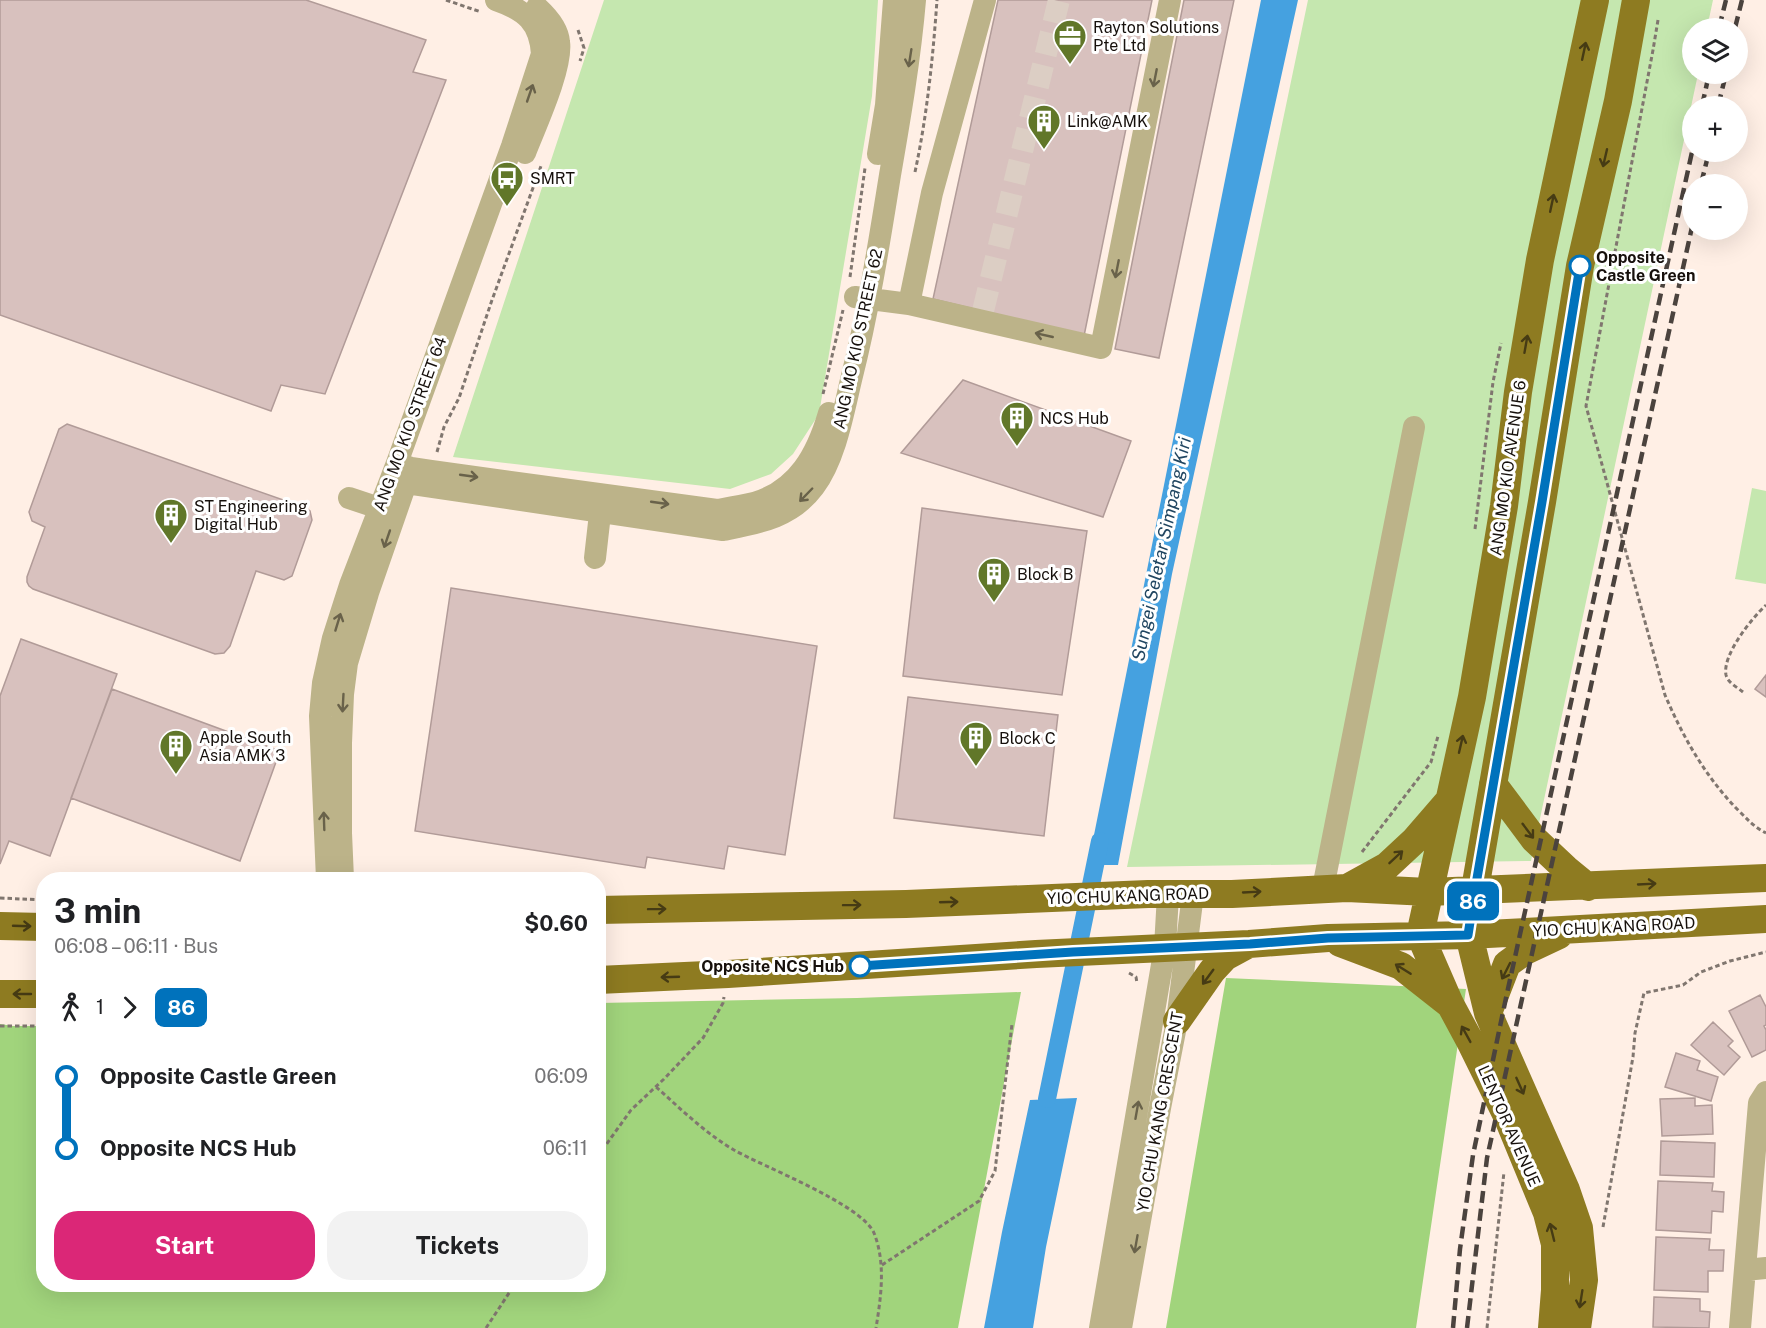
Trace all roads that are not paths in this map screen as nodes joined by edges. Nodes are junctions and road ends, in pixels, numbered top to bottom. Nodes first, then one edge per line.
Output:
1 (495, 0) edge
2 (530, 0) edge
3 (894, 0) edge
4 (915, 0) edge
5 (985, 0) edge
6 (1170, 0) edge
7 (1595, 0) edge
8 (1648, 5) edge
9 (854, 296) junction
10 (909, 304) junction
11 (1414, 427) dead end
12 (413, 470) junction
13 (349, 498) dead end
14 (602, 503) junction
15 (379, 508) junction
16 (595, 558) dead end
17 (338, 661) junction
18 (331, 744) junction
19 (1493, 784) junction
20 (1449, 802) junction
21 (327, 872) edge
22 (343, 872) edge
23 (1766, 878) edge
24 (1588, 887) junction
25 (1335, 888) junction
26 (1475, 890) junction
27 (1428, 892) junction
28 (1180, 895) junction
29 (606, 910) edge
30 (1766, 918) edge
31 (0, 926) edge
32 (36, 927) edge
33 (1571, 929) junction
34 (1419, 935) junction
35 (1468, 935) junction
36 (1328, 938) junction
37 (1250, 944) junction
38 (1176, 946) junction
39 (606, 980) edge
40 (0, 994) edge
41 (36, 994) edge
42 (1450, 1004) junction
43 (1488, 1013) junction
44 (1177, 1021) junction
45 (1766, 1092) edge
46 (1755, 1269) edge
47 (1100, 1328) edge
48 (1121, 1328) edge
49 (1552, 1328) edge
50 (1577, 1328) edge
51 (1740, 1328) edge

12 -> 1 street, ANG MO KIO STREET 64
2 - 12 street, ANG MO KIO STREET 64
3 - 9 street, ANG MO KIO STREET 62
4 -> 9 street, ANG MO KIO STREET 62
5 - 10 street
6 -> 10 street
20 -> 7 main road, ANG MO KIO AVENUE 6
8 -> 19 main road
9 - 10 street
9 - 14 street, ANG MO KIO STREET 62
11 - 25 street
12 - 14 street, ANG MO KIO STREET 62
12 - 15 street, ANG MO KIO STREET 64
12 -> 17 street, ANG MO KIO STREET 64
13 - 15 street
14 - 16 street
17 -> 15 street, ANG MO KIO STREET 64
17 - 18 street, ANG MO KIO STREET 64
21 -> 18 street, ANG MO KIO STREET 64
18 - 22 street, ANG MO KIO STREET 64
19 -> 24 main road
19 - 26 main road
25 -> 20 main road
20 - 27 main road, ANG MO KIO AVENUE 6
24 -> 23 main road, YIO CHU KANG ROAD
24 - 26 main road, YIO CHU KANG ROAD
25 - 27 main road, YIO CHU KANG ROAD
28 -> 25 main road, YIO CHU KANG ROAD
26 - 27 main road, YIO CHU KANG ROAD
26 - 35 main road
27 - 34 main road, ANG MO KIO AVENUE 6
29 -> 28 main road, YIO CHU KANG ROAD
28 - 38 street, YIO CHU KANG CRESCENT
30 - 33 main road, YIO CHU KANG ROAD
31 -> 32 main road
33 - 35 main road, YIO CHU KANG ROAD
33 -> 43 main road
34 - 35 main road, YIO CHU KANG ROAD
34 - 36 main road, YIO CHU KANG ROAD
34 - 42 main road, LENTOR AVENUE
35 - 43 main road, LENTOR AVENUE
36 - 37 main road, YIO CHU KANG ROAD
42 -> 36 main road
37 - 38 main road, YIO CHU KANG ROAD
37 -> 44 main road
38 -> 39 main road, YIO CHU KANG ROAD
38 - 44 street, YIO CHU KANG CRESCENT
47 -> 38 street, YIO CHU KANG CRESCENT
41 -> 40 main road
49 -> 42 main road, LENTOR AVENUE
43 -> 50 main road, LENTOR AVENUE
44 -> 48 street, YIO CHU KANG CRESCENT
45 - 46 street
46 - 51 street

